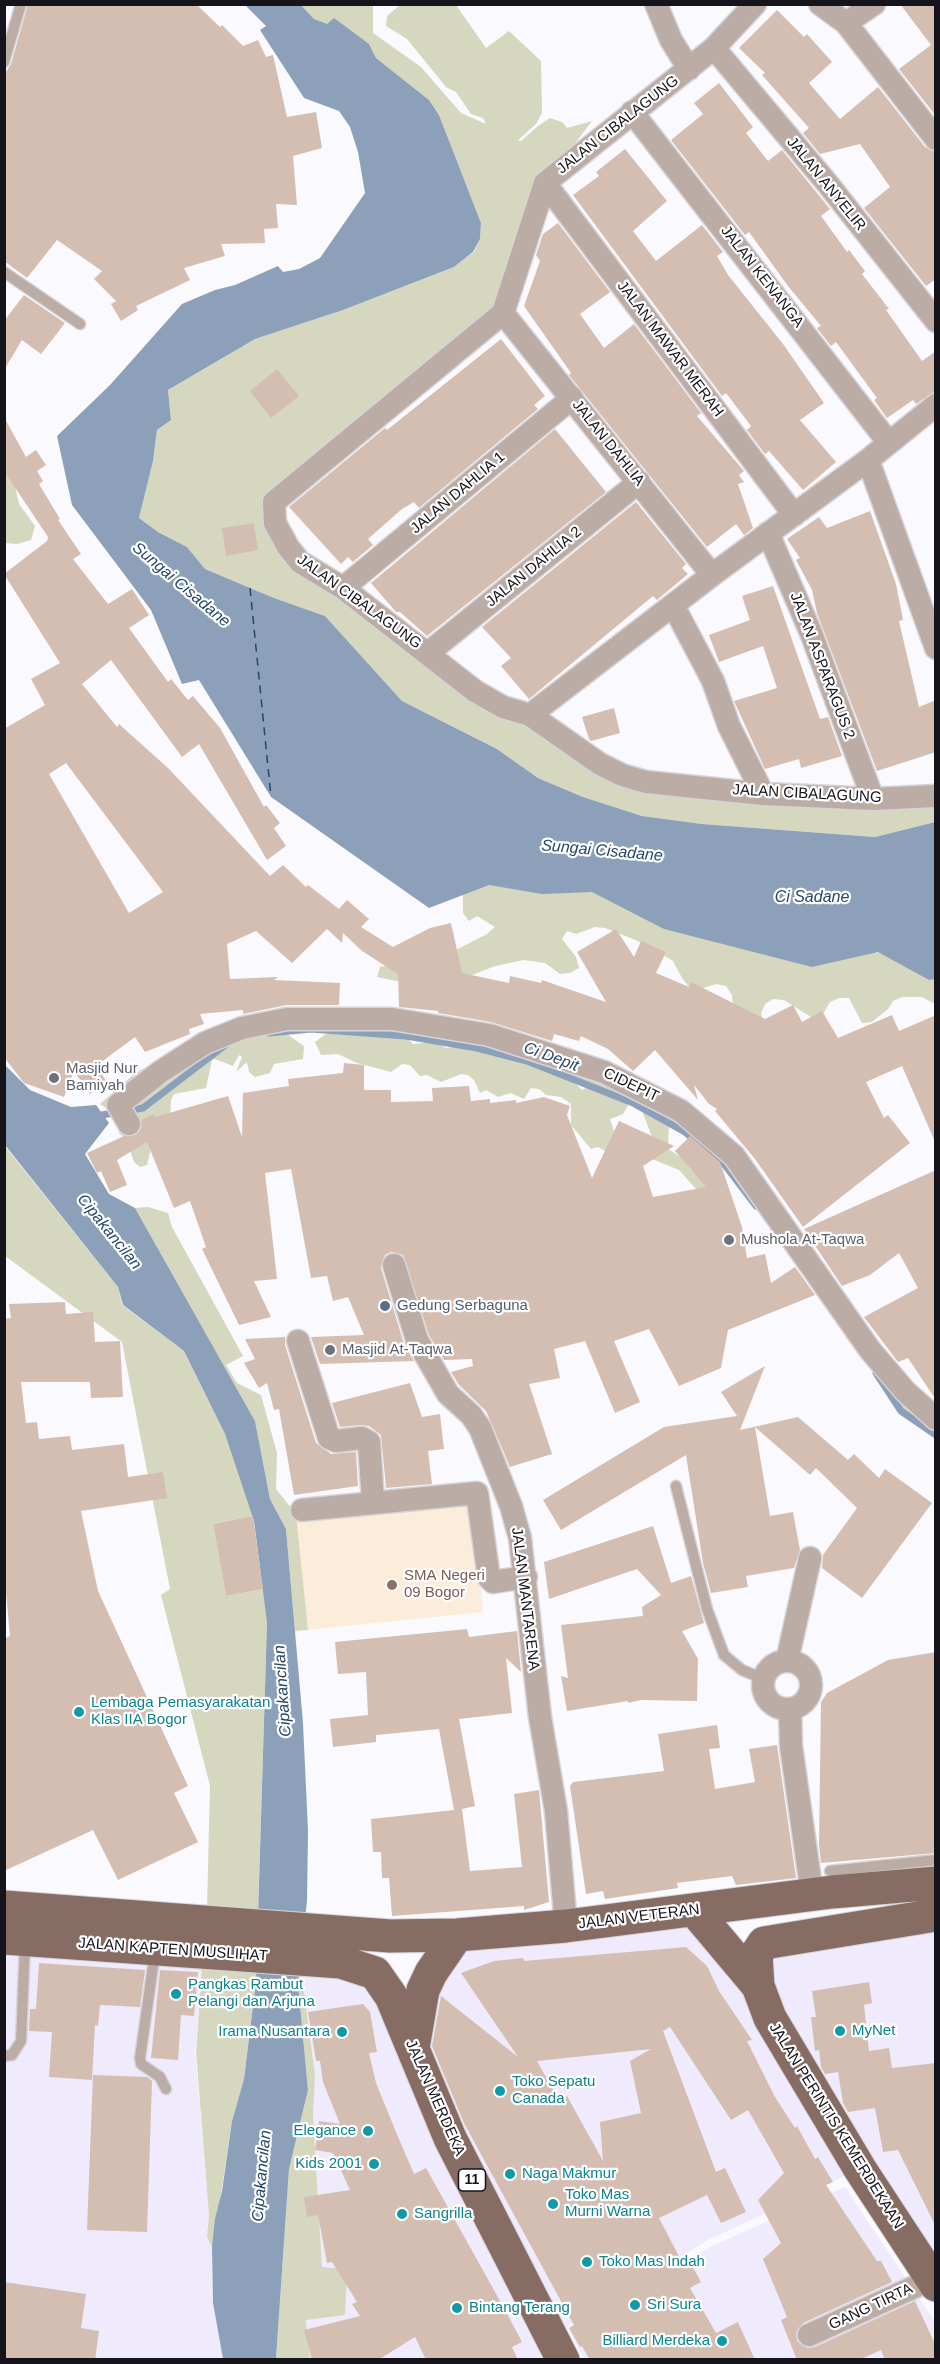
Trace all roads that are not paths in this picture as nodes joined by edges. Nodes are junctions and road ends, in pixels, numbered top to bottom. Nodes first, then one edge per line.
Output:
1 (21, 4) edge
2 (656, 4) edge
3 (755, 4) edge
4 (820, 4) edge
5 (873, 4) edge
6 (846, 23) junction
7 (714, 48) junction
8 (4, 62) edge
9 (689, 69) junction
10 (632, 112) junction
11 (936, 139) edge
12 (545, 183) junction
13 (4, 272) edge
14 (504, 313) junction
15 (936, 321) edge
16 (80, 324) dead end
17 (572, 398) junction
18 (936, 405) edge
19 (889, 443) junction
20 (868, 460) junction
21 (639, 482) junction
22 (794, 515) junction
23 (768, 533) junction
24 (712, 575) junction
25 (343, 588) junction
26 (673, 605) junction
27 (936, 648) edge
28 (428, 653) junction
29 (530, 715) junction
30 (763, 794) junction
31 (936, 795) edge
32 (873, 799) junction
33 (126, 1118) dead end
34 (394, 1265) dead end
35 (298, 1341) dead end
36 (936, 1419) edge
37 (676, 1486) dead end
38 (373, 1501) junction
39 (302, 1510) dead end
40 (810, 1558) dead end
41 (526, 1577) junction
42 (787, 1661) junction
43 (764, 1679) junction
44 (790, 1709) junction
45 (936, 1860) edge
46 (821, 1882) junction
47 (936, 1883) edge
48 (4, 1907) edge
49 (695, 1911) junction
50 (936, 1915) edge
51 (566, 1926) junction
52 (457, 1935) junction
53 (206, 1937) junction
54 (15, 1939) edge
55 (341, 1947) junction
56 (156, 1949) junction
57 (758, 1986) junction
58 (413, 2048) junction
59 (4, 2056) edge
60 (166, 2089) dead end
61 (934, 2282) edge
62 (810, 2335) dead end
63 (563, 2360) edge

1 - 8 lane
2 - 9 street
3 - 7 street, JALAN CIBALAGUNG
4 - 6 street
5 - 6 street
6 - 11 street
7 - 9 street, JALAN CIBALAGUNG
7 - 15 street, JALAN ANYELIR
9 - 10 street, JALAN CIBALAGUNG
10 - 12 street, JALAN CIBALAGUNG
10 - 19 street, JALAN KENANGA
12 - 14 street, JALAN CIBALAGUNG
12 - 22 street, JALAN MAWAR MERAH
13 - 16 lane
14 - 17 street, JALAN DAHLIA
14 - 25 street, JALAN CIBALAGUNG
17 - 21 street, JALAN DAHLIA
17 - 25 street, JALAN DAHLIA 1
18 - 19 street
19 - 20 street
20 - 22 street
20 - 27 street
21 - 24 street, JALAN DAHLIA
21 - 28 street, JALAN DAHLIA 2
22 - 23 street
23 - 24 street
23 - 32 street, JALAN ASPARAGUS 2
24 - 26 street
25 - 28 street, JALAN CIBALAGUNG
26 - 29 street
26 - 30 street
28 - 29 street, JALAN CIBALAGUNG
29 - 30 street, JALAN CIBALAGUNG
30 - 32 street, JALAN CIBALAGUNG
31 - 32 street, JALAN CIBALAGUNG
33 - 36 street, CIDEPIT
34 - 41 street, JALAN MANTARENA
35 - 38 street
37 - 43 lane
38 - 39 street
38 - 41 street
40 - 42 street
41 - 51 street, JALAN MANTARENA
42 - 43 street
42 - 44 street
43 - 44 street
44 - 46 street
45 - 46 lane
46 - 47 main road, JALAN VETERAN
46 - 49 main road, JALAN VETERAN
48 - 53 main road, JALAN KAPTEN MUSLIHAT
49 - 51 main road, JALAN VETERAN
49 - 57 main road, JALAN PERINTIS KEMERDEKAAN
50 - 57 main road
51 - 52 main road, JALAN VETERAN
52 - 55 main road, JALAN VETERAN
52 - 58 main road
53 - 55 main road, JALAN KAPTEN MUSLIHAT
53 - 56 main road, JALAN KAPTEN MUSLIHAT
54 - 56 main road, JALAN KAPTEN MUSLIHAT
54 - 59 lane
55 - 58 main road, JALAN MERDEKA / 11
56 - 60 lane
57 - 61 main road, JALAN PERINTIS KEMERDEKAAN
58 - 63 main road, JALAN MERDEKA / 11
61 - 62 street, GANG TIRTA

